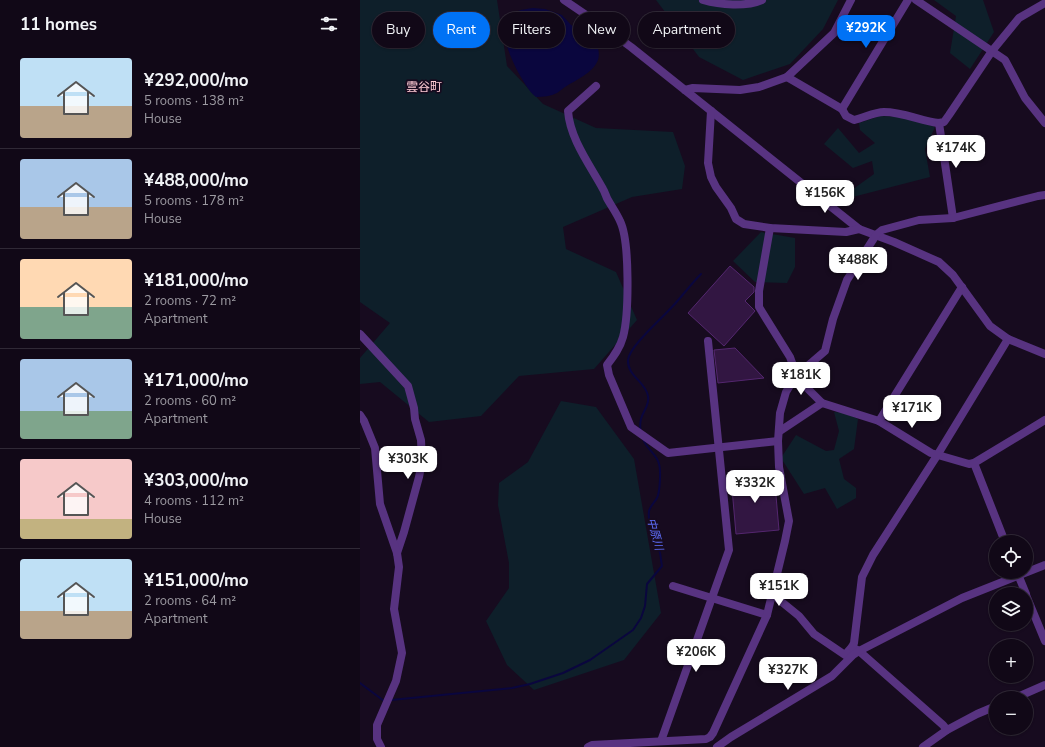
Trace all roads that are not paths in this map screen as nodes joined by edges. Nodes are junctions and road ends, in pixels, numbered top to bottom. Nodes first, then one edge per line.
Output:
1 (564, 0) edge
2 (703, 0) edge
3 (762, 0) edge
4 (851, 0) edge
5 (908, 0) edge
6 (916, 0) edge
7 (1045, 3) edge
8 (992, 51) junction
9 (787, 77) junction
10 (596, 86) dead end
11 (685, 90) junction
12 (842, 109) junction
13 (711, 111) junction
14 (1045, 123) edge
15 (939, 124) junction
16 (1045, 195) edge
17 (953, 218) junction
18 (770, 228) junction
19 (859, 229) junction
20 (876, 235) junction
21 (962, 287) junction
22 (360, 334) edge
23 (1008, 340) junction
24 (708, 341) dead end
25 (1045, 354) edge
26 (796, 376) junction
27 (822, 403) junction
28 (360, 415) edge
29 (1045, 420) edge
30 (879, 421) junction
31 (780, 431) junction
32 (778, 441) junction
33 (719, 447) junction
34 (938, 454) junction
35 (974, 463) junction
36 (1002, 535) edge
37 (397, 553) junction
38 (1045, 565) edge
39 (1033, 569) edge
40 (1006, 579) edge
41 (673, 586) dead end
42 (772, 594) junction
43 (712, 598) junction
44 (1033, 611) edge
45 (767, 615) junction
46 (1045, 641) edge
47 (855, 649) junction
48 (1045, 685) edge
49 (1031, 691) edge
50 (989, 709) edge
51 (947, 730) junction
52 (713, 733) junction
53 (661, 741) junction
54 (724, 742) junction
55 (381, 747) edge
56 (588, 747) edge
57 (717, 747) edge
58 (923, 747) edge

1 - 11 street
2 - 3 street
4 - 9 street
5 - 12 street
6 - 8 street
7 - 8 street
8 - 14 street
8 - 15 street
9 - 11 street
9 - 12 street
10 - 33 street
11 - 13 street
12 - 15 street
13 - 18 street
13 - 19 street
15 - 17 street
16 - 17 street
17 - 20 street
18 - 19 street
18 - 26 street
19 - 20 street
20 - 21 street
20 - 26 street
21 - 23 street
21 - 30 street
22 - 37 street
23 - 25 street
23 - 34 street
24 - 33 street
26 - 27 street
26 - 31 street
27 - 30 street
27 - 31 street
28 - 37 street
29 - 35 street
30 - 34 street
31 - 32 street
32 - 33 street
32 - 42 street
33 - 43 street
34 - 35 street
34 - 47 street
35 - 36 street
37 - 55 street
38 - 39 street
40 - 47 street
41 - 43 street
42 - 45 street
42 - 47 street
43 - 45 street
43 - 53 street
44 - 46 street
45 - 52 street
47 - 51 street
47 - 54 street
48 - 49 street
50 - 51 street
51 - 58 street
52 - 53 street
52 - 54 street
53 - 56 street
54 - 57 street

